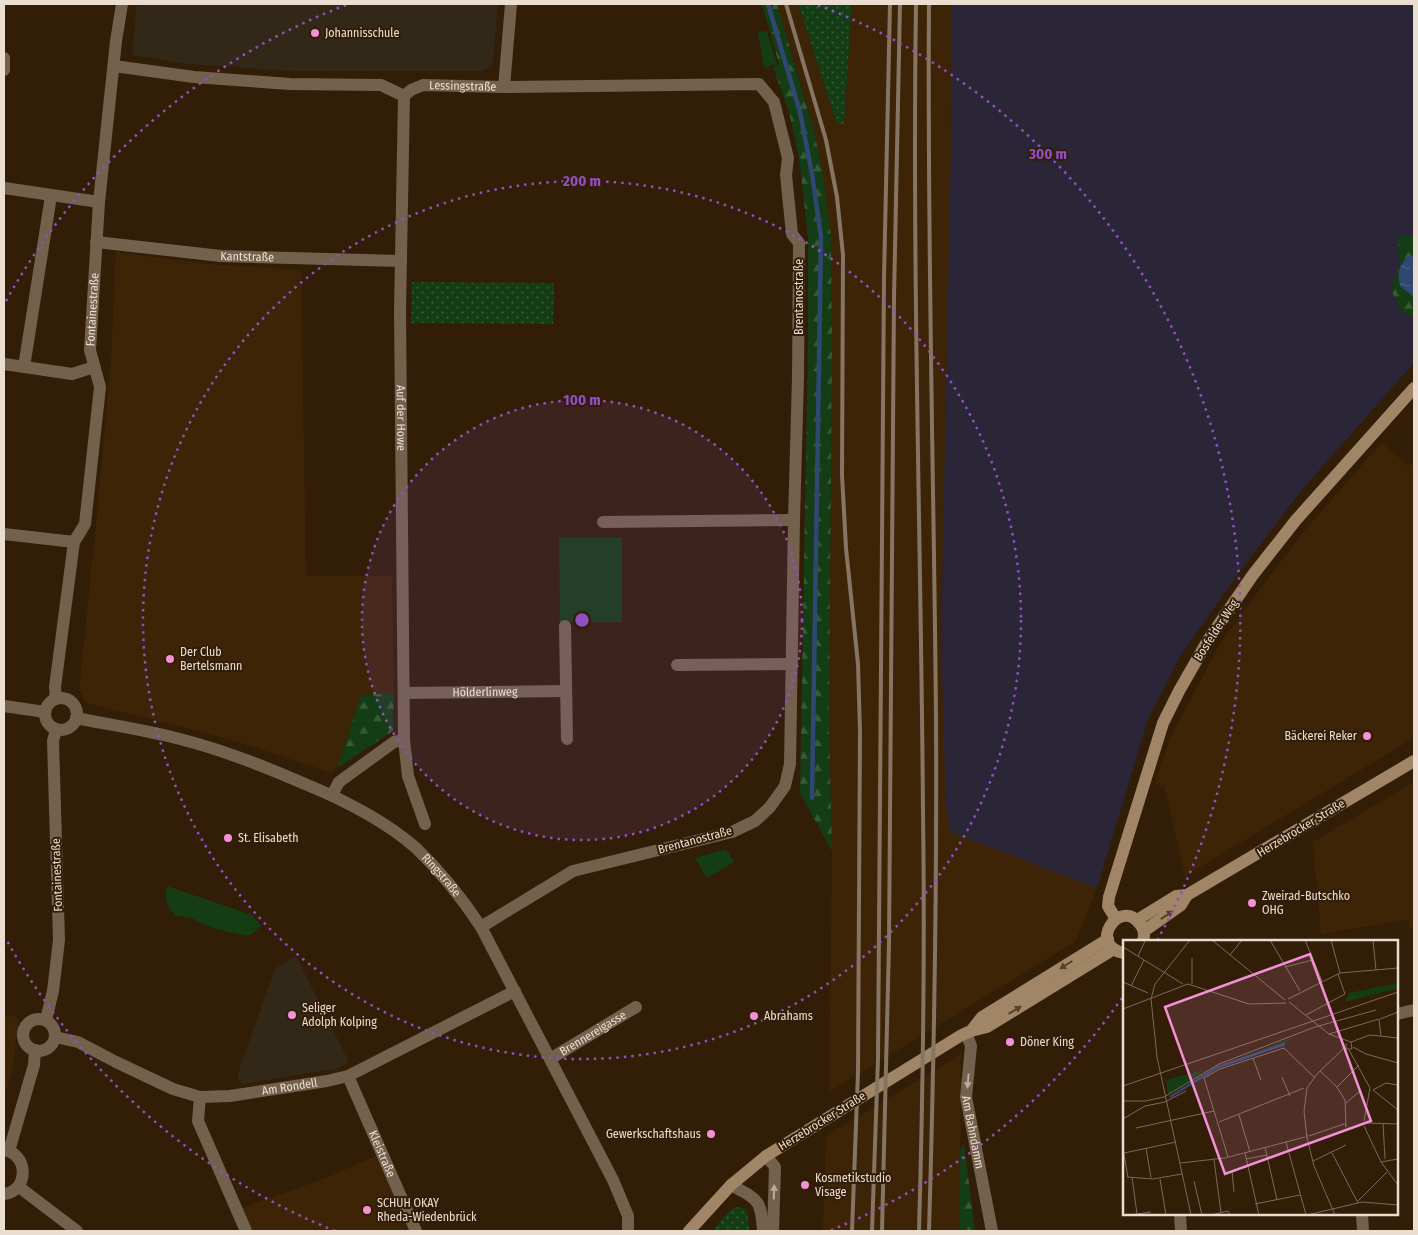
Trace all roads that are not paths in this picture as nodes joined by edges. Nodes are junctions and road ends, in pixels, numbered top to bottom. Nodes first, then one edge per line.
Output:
1 (122, 4) edge
2 (511, 4) edge
3 (4, 58) edge
4 (114, 66) junction
5 (4, 70) edge
6 (759, 84) joint
7 (504, 87) junction
8 (404, 96) junction
9 (4, 188) edge
10 (51, 196) junction
11 (99, 202) junction
12 (96, 242) junction
13 (401, 261) junction
14 (4, 364) edge
15 (24, 367) junction
16 (94, 367) junction
17 (1414, 388) edge
18 (794, 520) junction
19 (603, 522) dead end
20 (4, 534) edge
21 (74, 542) junction
22 (565, 626) dead end
23 (792, 664) junction
24 (677, 665) dead end
25 (566, 691) junction
26 (404, 693) junction
27 (56, 699) junction
28 (4, 706) edge
29 (45, 712) junction
30 (76, 718) junction
31 (56, 730) junction
32 (567, 739) dead end
33 (404, 740) junction
34 (1414, 761) edge
35 (332, 795) junction
36 (425, 824) dead end
37 (1187, 895) junction
38 (1116, 919) junction
39 (1137, 920) junction
40 (481, 927) junction
41 (1143, 936) edge
42 (1116, 947) edge
43 (515, 990) junction
44 (636, 1007) dead end
45 (1414, 1010) edge
46 (1398, 1014) edge
47 (46, 1020) junction
48 (969, 1032) junction
49 (55, 1037) junction
50 (35, 1050) junction
51 (550, 1059) junction
52 (348, 1076) junction
53 (200, 1097) junction
54 (6, 1151) edge
55 (766, 1156) junction
56 (731, 1185) junction
57 (19, 1187) junction
58 (4, 1194) edge
59 (1180, 1215) edge
60 (1362, 1215) edge
61 (77, 1231) edge
62 (246, 1231) edge
63 (416, 1231) edge
64 (628, 1231) edge
65 (689, 1231) edge
66 (763, 1231) edge
67 (773, 1231) edge
68 (992, 1231) edge
69 (1181, 1231) edge
70 (1363, 1231) edge

1 - 4 street, Fontainestraße
2 - 7 street
3 - 5 street
4 - 8 street
4 - 11 street, Fontainestraße
6 - 7 street, Lessingstraße
6 - 18 street, Brentanostraße
7 - 8 street, Lessingstraße
8 - 13 street, Auf der Howe
9 - 10 street
10 - 11 street
10 - 15 street
11 - 12 street, Fontainestraße
12 - 13 street, Kantstraße
12 - 16 street, Fontainestraße
13 - 26 street, Auf der Howe
14 - 15 street
15 - 16 street
16 - 21 street, Fontainestraße
17 - 38 main road, Bosfelder Weg
18 - 19 street
18 - 23 street, Brentanostraße
20 - 21 street
21 - 27 street, Fontainestraße
22 - 25 street
23 - 24 street
23 - 40 street, Brentanostraße
25 - 26 street, Hölderlinweg
25 - 32 street
26 - 33 street, Auf der Howe
27 - 29 street
27 - 30 street
28 - 29 street
29 - 31 street
30 - 31 street
30 - 35 street, Ringstraße
31 - 47 street, Fontainestraße
33 - 35 street
33 - 36 street, Auf der Howe
34 - 37 main road, Herzebrocker Straße
35 - 40 street, Ringstraße
37 - 39 main road, Herzebrocker Straße
41 -> 37 main road, Herzebrocker Straße
38 - 39 main road
38 - 42 main road
39 - 41 main road
40 - 43 street, Ringstraße
42 - 48 main road, Herzebrocker Straße
43 - 51 street, Ringstraße
43 - 52 street, Am Rondell
44 - 51 street, Brennereigasse
45 - 46 street
47 - 49 street
47 - 50 street
48 - 55 main road, Herzebrocker Straße
48 -> 68 street, Am Bahndamm
49 - 50 street
49 - 53 street, Am Rondell
50 - 54 street
51 - 64 street, Ringstraße
52 - 53 street, Am Rondell
52 - 63 street, Kleistraße
53 - 62 street
54 - 57 street
55 - 56 main road, Herzebrocker Straße
67 -> 55 street
56 - 65 main road, Herzebrocker Straße
56 - 66 street
57 - 58 street
57 - 61 street
59 - 69 street
60 - 70 street

